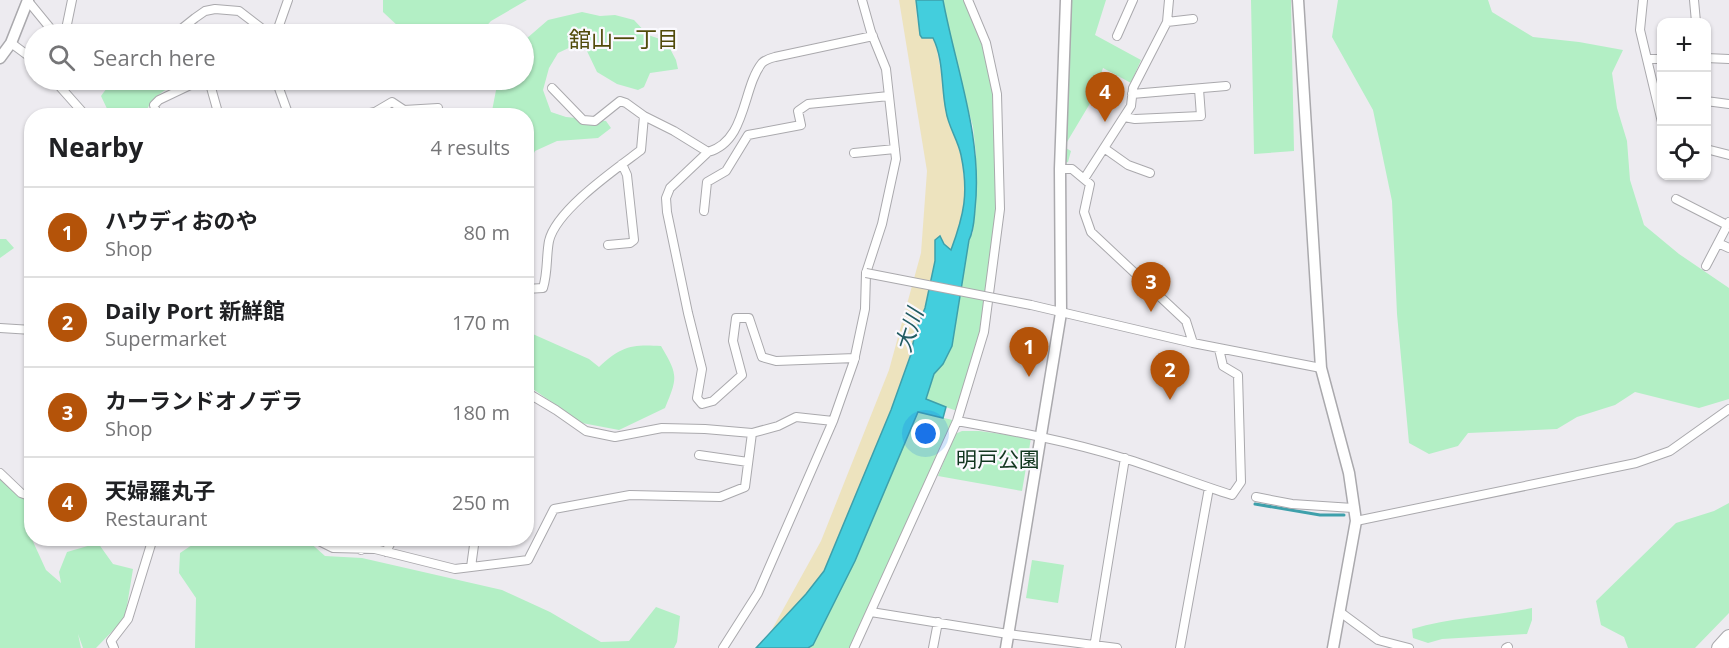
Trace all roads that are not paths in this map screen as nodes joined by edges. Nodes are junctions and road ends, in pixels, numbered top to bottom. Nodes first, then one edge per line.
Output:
1 (72, 0) edge
2 (288, 0) edge
3 (862, 0) edge
4 (968, 0) edge
5 (1066, 0) edge
6 (1133, 0) edge
7 (1169, 0) edge
8 (1298, 0) edge
9 (1643, 0) edge
10 (1694, 0) edge
11 (28, 1) edge
12 (1696, 18) edge
13 (1193, 20) dead end
14 (1167, 22) junction
15 (47, 24) edge
16 (67, 24) edge
17 (188, 24) edge
18 (256, 24) edge
19 (280, 24) edge
20 (873, 36) junction
21 (1116, 36) dead end
22 (11, 43) junction
23 (24, 53) edge
24 (0, 58) edge
25 (1711, 58) edge
26 (1648, 59) junction
27 (1657, 59) edge
28 (1729, 59) edge
29 (1226, 86) dead end
30 (552, 88) dead end
31 (1199, 89) junction
32 (63, 90) edge
33 (179, 90) edge
34 (212, 90) edge
35 (280, 90) edge
36 (1657, 91) edge
37 (1132, 94) junction
38 (889, 96) junction
39 (1711, 102) edge
40 (1729, 104) edge
41 (79, 108) edge
42 (155, 108) edge
43 (217, 108) edge
44 (286, 108) edge
45 (382, 108) edge
46 (401, 108) edge
47 (644, 116) junction
48 (1124, 117) junction
49 (1104, 148) junction
50 (895, 149) junction
51 (1711, 150) edge
52 (708, 152) junction
53 (854, 153) dead end
54 (1729, 155) edge
55 (622, 164) junction
56 (1060, 169) junction
57 (1149, 173) dead end
58 (1084, 179) junction
59 (1676, 199) dead end
60 (704, 211) dead end
61 (1728, 223) edge
62 (1718, 243) junction
63 (608, 245) dead end
64 (1729, 248) edge
65 (1706, 266) dead end
66 (866, 273) junction
67 (534, 289) edge
68 (1061, 313) junction
69 (0, 328) edge
70 (24, 330) edge
71 (1193, 343) junction
72 (1219, 349) junction
73 (855, 358) junction
74 (1321, 368) junction
75 (534, 398) edge
76 (1729, 409) edge
77 (957, 421) junction
78 (833, 422) junction
79 (752, 434) junction
80 (1042, 436) junction
81 (699, 456) dead end
82 (1125, 458) junction
83 (748, 462) junction
84 (0, 473) edge
85 (1209, 488) junction
86 (24, 495) edge
87 (1256, 497) dead end
88 (1353, 508) junction
89 (1356, 521) junction
90 (151, 546) edge
91 (328, 546) edge
92 (363, 546) edge
93 (389, 546) edge
94 (474, 546) edge
95 (361, 550) junction
96 (386, 552) junction
97 (471, 567) junction
98 (871, 612) junction
99 (1340, 612) junction
100 (938, 622) junction
101 (1008, 634) junction
102 (1729, 637) edge
103 (110, 646) edge
104 (1094, 646) edge
105 (723, 648) edge
106 (854, 648) edge
107 (933, 648) edge
108 (1006, 648) edge
109 (1117, 648) edge
110 (1180, 648) edge
111 (1333, 648) edge
112 (1409, 648) edge
113 (1719, 648) edge

1 - 16 street
2 - 19 street
3 - 20 street
4 - 77 street
5 - 56 street
6 - 21 street
7 - 14 street
8 - 74 street
9 - 26 street
10 - 12 street
11 - 15 street
11 - 22 street
13 - 14 street
14 - 37 street
17 - 18 street
20 - 38 street
20 - 52 street
22 - 23 street
22 - 24 street
25 - 28 street
26 - 27 street
26 - 36 street
29 - 31 street
30 - 47 street
31 - 37 street
31 - 48 street
32 - 41 street
33 - 42 street
34 - 43 street
35 - 44 street
37 - 48 street
38 - 50 street
38 - 60 street
39 - 40 street
45 - 46 street
47 - 52 street
47 - 55 street
48 - 49 street
49 - 57 street
49 - 58 street
50 - 53 street
50 - 66 street
51 - 54 street
52 - 73 street
55 - 63 street
55 - 67 street
56 - 58 street
56 - 68 street
58 - 71 street
59 - 61 street
61 - 62 street
62 - 64 street
62 - 65 street
66 - 68 street, bridge
66 - 73 street
68 - 71 street
68 - 80 street
69 - 70 street
71 - 72 street
72 - 74 street
72 - 85 street
73 - 78 street
74 - 88 street
75 - 79 street
76 - 89 street
77 - 80 street
77 - 98 street
78 - 79 street
78 - 105 street
79 - 83 street
80 - 82 street
80 - 101 street
81 - 83 street
82 - 85 street
82 - 104 street
83 - 97 street
84 - 86 street
85 - 110 street
87 - 88 street
88 - 89 street
89 - 99 street
90 - 103 street
91 - 95 street
92 - 95 street
93 - 96 street
94 - 97 street
95 - 96 street
96 - 97 street
98 - 100 street
98 - 106 street
99 - 111 street
99 - 112 street
100 - 101 street
100 - 107 street
101 - 104 street
101 - 108 street
102 - 113 highway
104 - 109 street

